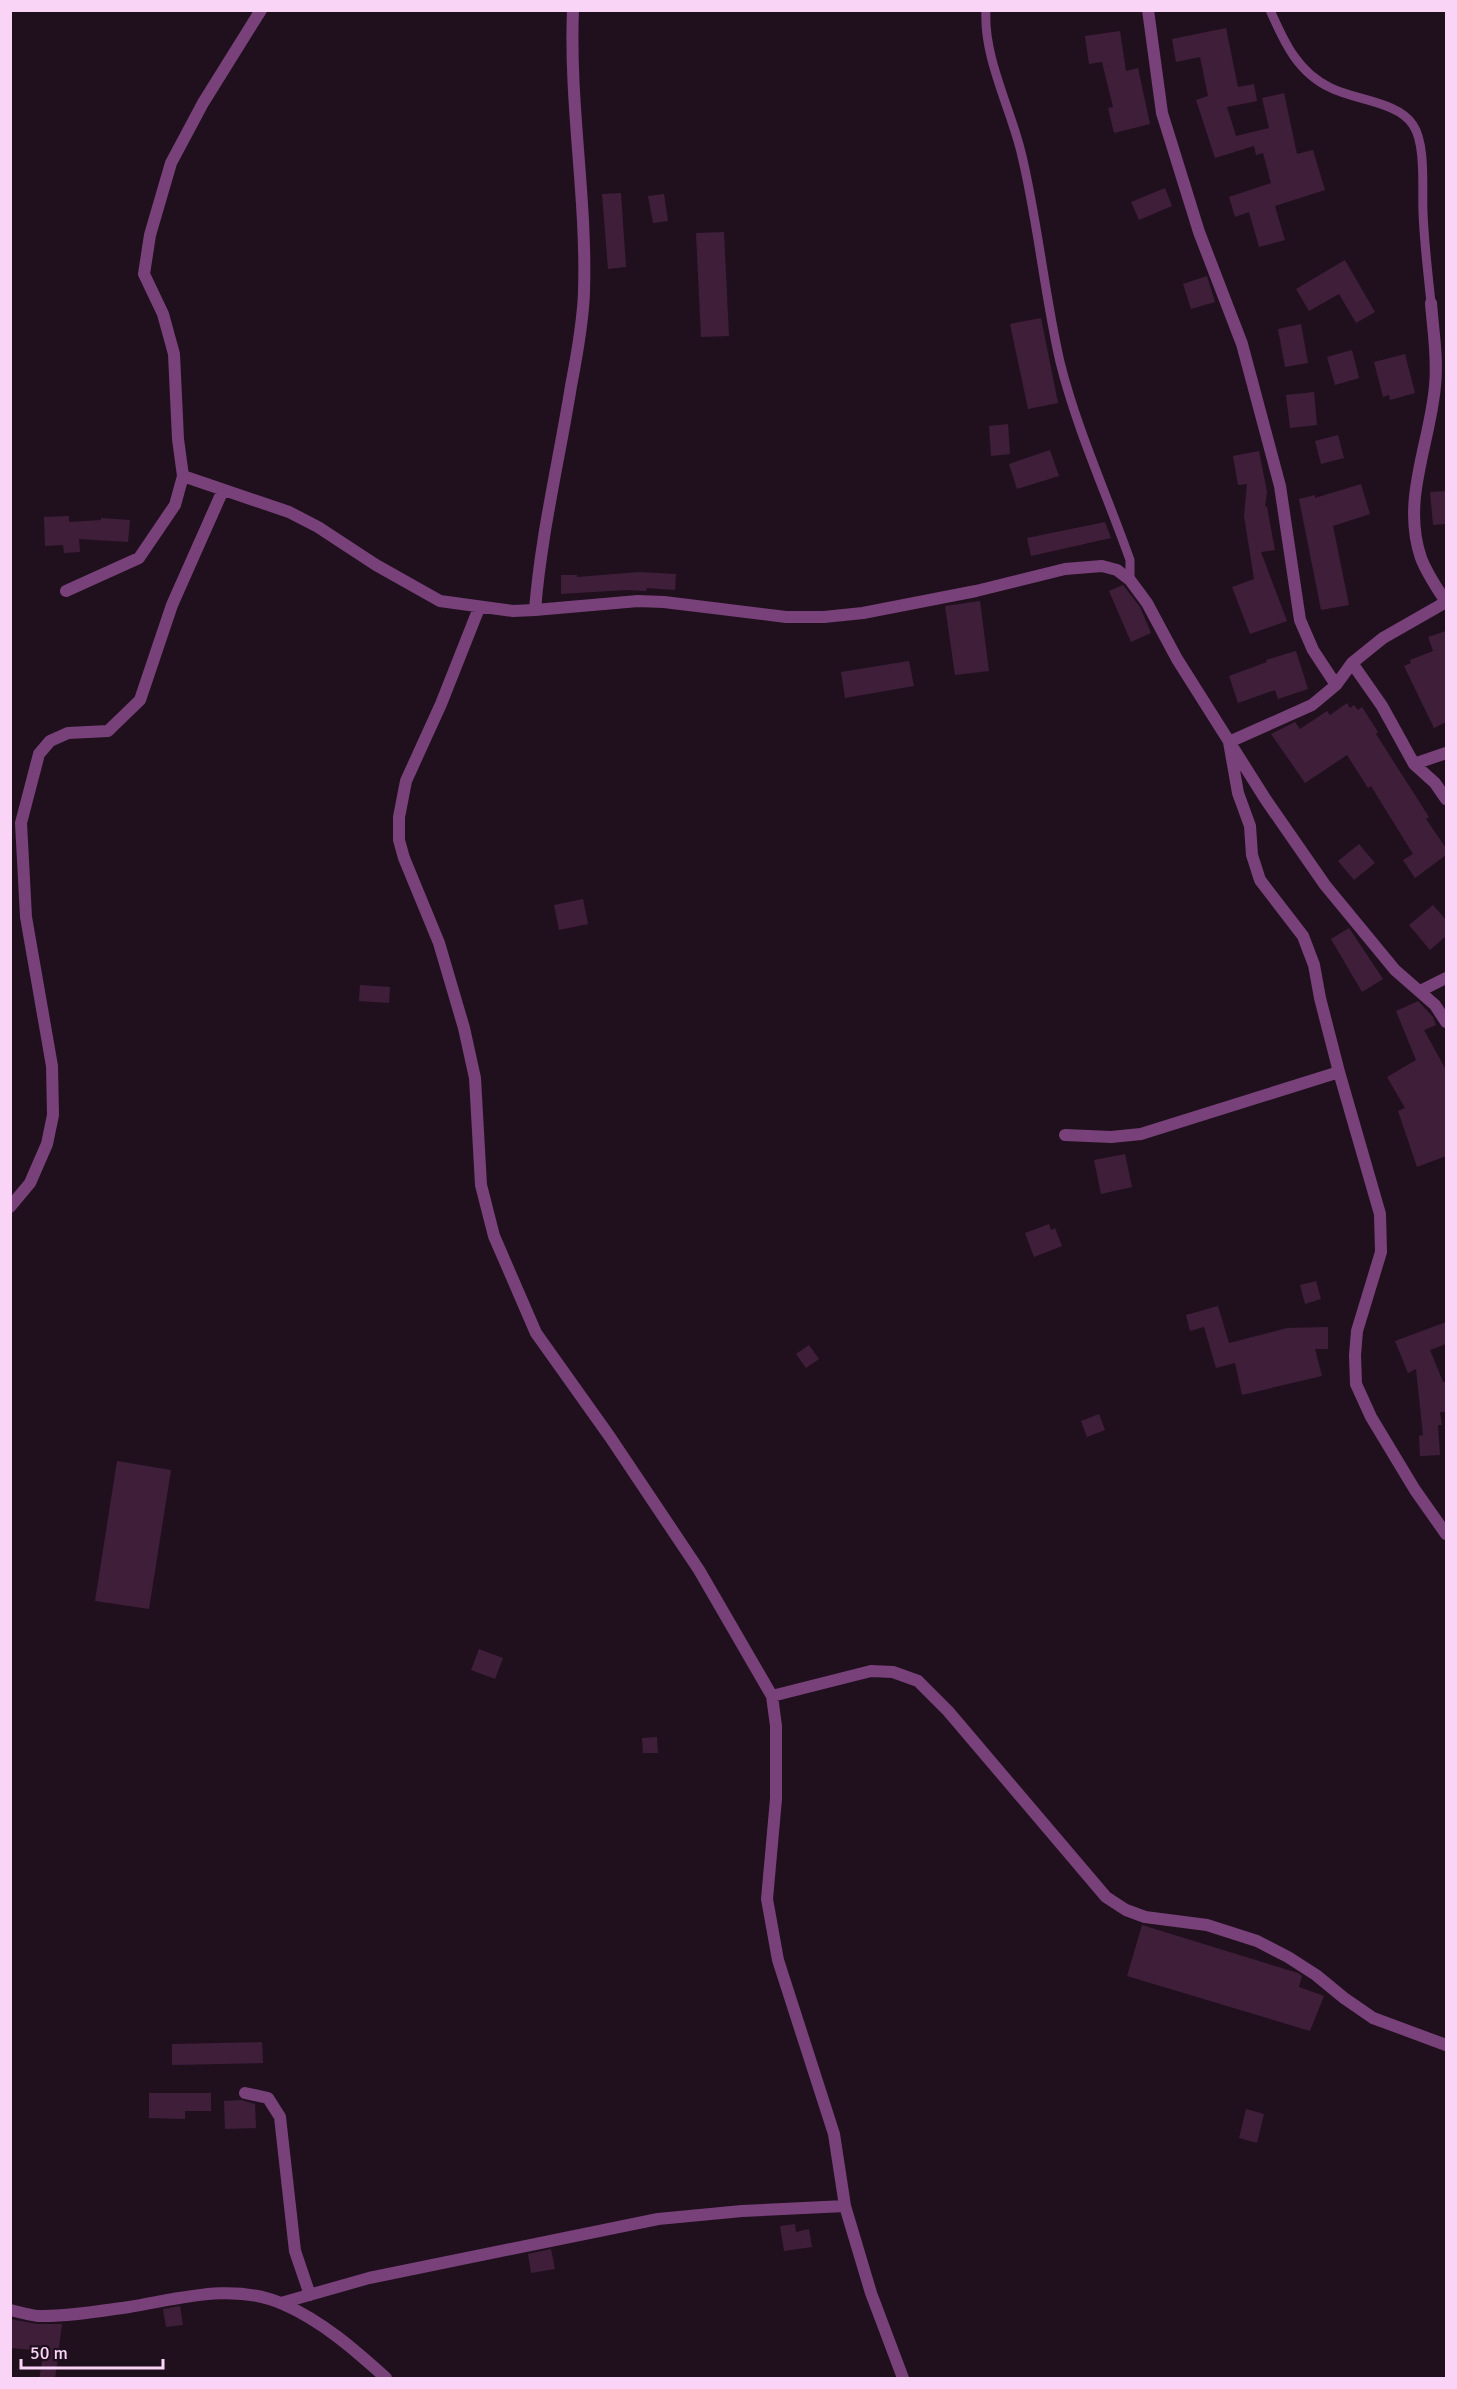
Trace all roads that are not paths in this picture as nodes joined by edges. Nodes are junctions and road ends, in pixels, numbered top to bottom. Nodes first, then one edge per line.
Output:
1 (261, 10) edge
2 (573, 10) edge
3 (986, 10) edge
4 (1148, 10) edge
5 (1270, 10) edge
6 (1431, 303) joint
7 (183, 476) junction
8 (223, 490) junction
9 (1130, 580) junction
10 (66, 591) dead end
11 (1446, 602) edge
12 (479, 608) junction
13 (535, 610) junction
14 (1352, 663) junction
15 (1336, 685) junction
16 (1229, 742) junction
17 (1446, 753) edge
18 (1414, 764) junction
19 (1446, 799) edge
20 (1446, 978) edge
21 (1420, 991) junction
22 (1446, 1022) edge
23 (1339, 1072) junction
24 (1065, 1135) dead end
25 (10, 1207) edge
26 (1445, 1531) edge
27 (772, 1696) junction
28 (1446, 2045) edge
29 (245, 2093) dead end
30 (845, 2206) junction
31 (310, 2295) junction
32 (281, 2303) junction
33 (10, 2310) edge
34 (386, 2379) edge
35 (903, 2379) edge

1 - 7 street
2 - 13 street
3 - 9 lane
4 - 15 street
5 - 6 lane
6 - 11 street
7 - 8 street
7 - 10 street
8 - 12 street
8 - 25 street
9 - 13 street
9 - 16 street
11 - 14 street
12 - 13 street
12 - 27 street
14 - 15 street
14 - 18 street
15 - 16 street
16 - 21 street
16 - 23 street
17 - 18 street
18 - 19 street
20 - 21 street
21 - 22 street
23 - 24 street
23 - 26 street
27 - 28 street
27 - 30 street
29 - 31 street
30 - 31 street
30 - 35 street
31 - 32 street
32 - 33 street
32 - 34 street

